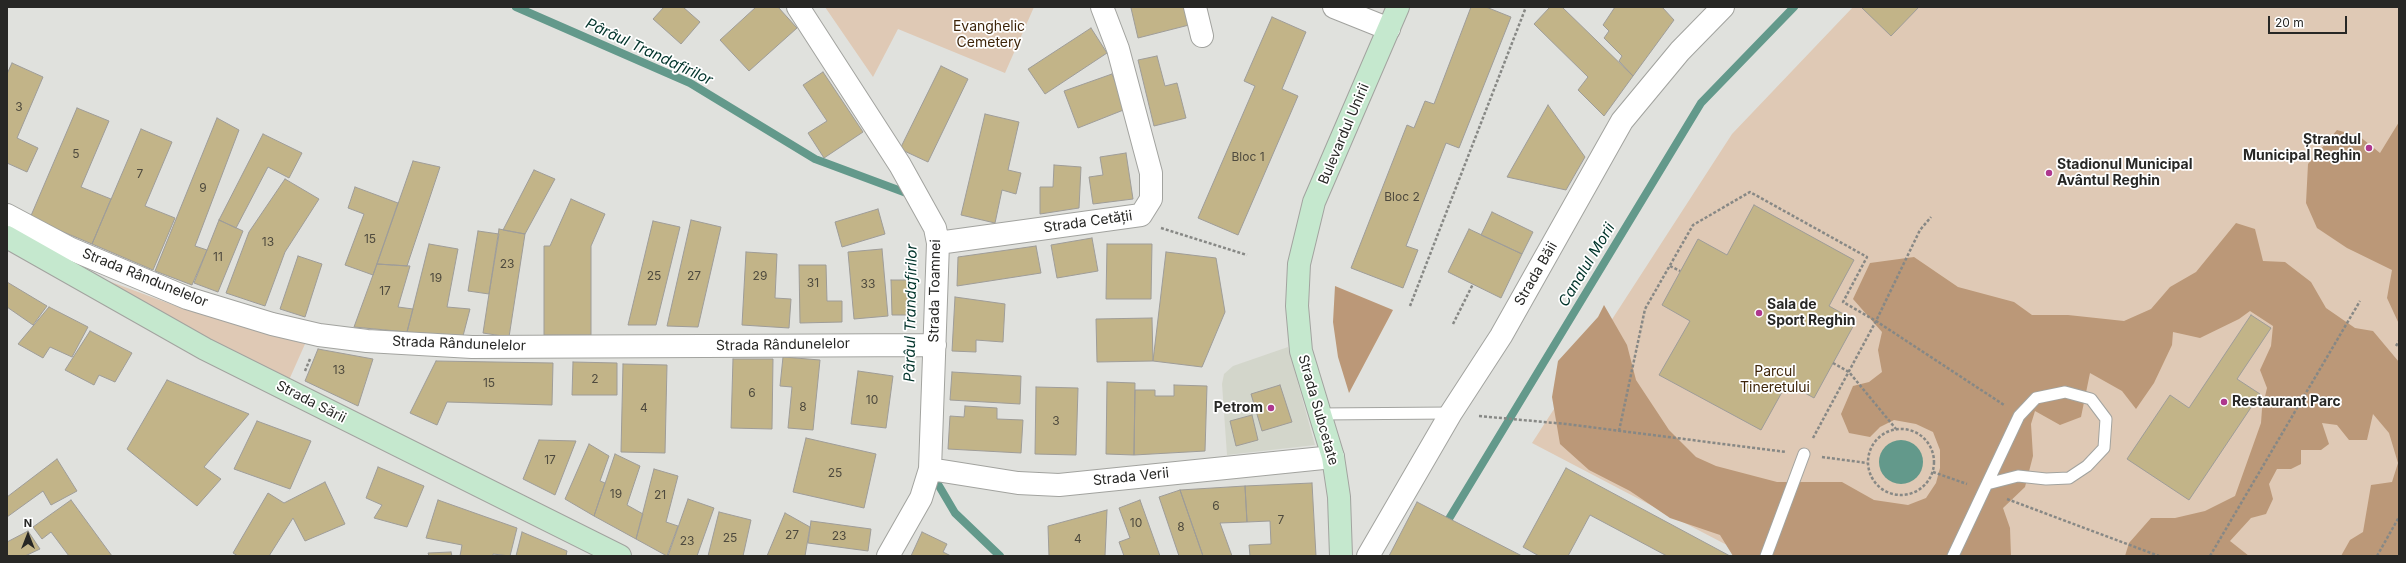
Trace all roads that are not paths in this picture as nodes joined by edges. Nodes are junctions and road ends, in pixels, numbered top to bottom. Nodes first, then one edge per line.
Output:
1 (798, 7) edge
2 (1102, 7) edge
3 (1195, 7) edge
4 (1334, 7) edge
5 (1398, 7) edge
6 (1723, 7) edge
7 (1389, 29) junction
8 (1202, 36) dead end
9 (7, 215) edge
10 (7, 237) edge
11 (938, 243) junction
12 (1299, 264) joint
13 (924, 345) junction
14 (1451, 413) junction
15 (1320, 414) junction
16 (1804, 454) road end
17 (1333, 457) junction
18 (930, 469) junction
19 (1985, 487) junction
20 (620, 556) edge
21 (888, 556) edge
22 (1341, 556) edge
23 (1368, 556) edge
24 (1766, 556) edge
25 (1953, 556) edge

1 - 11 street, Strada Toamnei
2 - 11 street, Strada Cetății
3 - 8 street
4 - 7 street
5 - 7 street, Bulevardul Unirii
6 - 14 street, Strada Băii
7 - 12 street, Bulevardul Unirii
9 - 13 street, Strada Rândunelelor
10 - 20 street, Strada Sării
11 - 13 street, Strada Toamnei
12 - 15 street, Strada Subcetate
13 - 18 street, Strada Toamnei
14 - 15 lane
14 - 23 street, Strada Băii
15 - 17 street, Strada Subcetate
16 - 24 lane
17 - 18 street, Strada Verii
17 - 22 street, Strada Subcetate
18 - 21 street, Strada Toamnei
19 - 19 lane
19 - 25 lane

